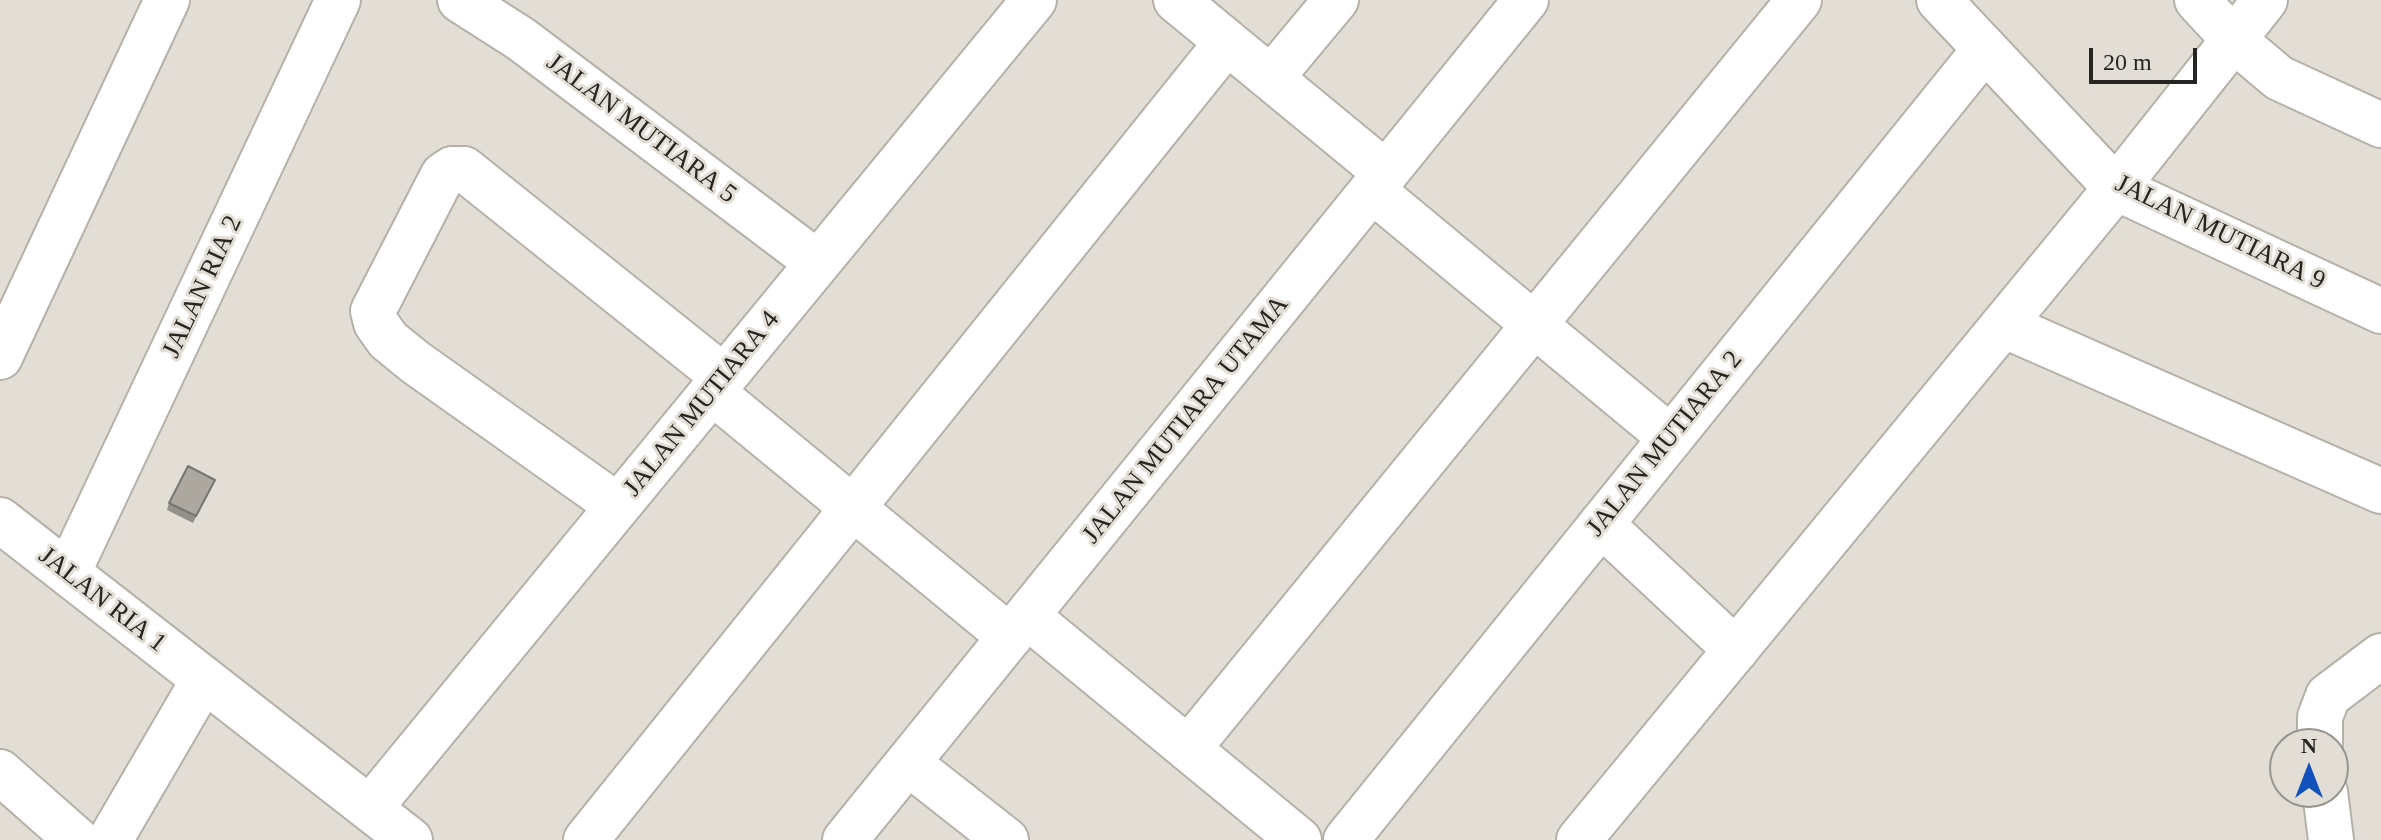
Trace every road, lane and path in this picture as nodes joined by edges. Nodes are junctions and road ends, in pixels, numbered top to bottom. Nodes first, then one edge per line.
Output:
1 (167, 0) edge
2 (460, 0) edge
3 (1034, 0) edge
4 (1176, 0) edge
5 (1336, 0) edge
6 (1526, 0) edge
7 (1799, 0) edge
8 (1939, 0) edge
9 (2197, 0) edge
10 (2265, 0) edge
11 (333, 2) edge
12 (2234, 40) junction
13 (1227, 42) junction
14 (1985, 49) junction
15 (1271, 78) junction
16 (2381, 125) edge
17 (1379, 182) junction
18 (2116, 188) junction
19 (818, 263) junction
20 (2381, 311) edge
21 (1534, 325) junction
22 (2003, 325) junction
23 (0, 357) edge
24 (718, 384) junction
25 (1671, 438) junction
26 (2381, 491) edge
27 (618, 506) junction
28 (853, 508) junction
29 (0, 520) edge
30 (1601, 524) junction
31 (68, 573) junction
32 (1018, 626) junction
33 (1736, 650) junction
34 (2381, 656) edge
35 (204, 679) junction
36 (2320, 728) edge
37 (1188, 749) junction
38 (908, 763) junction
39 (0, 772) edge
40 (370, 808) junction
41 (2327, 808) edge
42 (77, 840) edge
43 (110, 840) edge
44 (410, 840) edge
45 (586, 840) edge
46 (845, 840) edge
47 (1006, 840) edge
48 (1299, 840) edge
49 (1346, 840) edge
50 (1579, 840) edge
51 (2331, 840) edge

1 - 23 street
2 - 19 street, JALAN MUTIARA 5
3 - 19 street, JALAN MUTIARA 4
4 - 13 street
5 - 15 street
6 - 17 street, JALAN MUTIARA UTAMA
7 - 21 street
8 - 14 street, JALAN MUTIARA 9
9 - 12 street
10 - 12 street
11 - 31 street, JALAN RIA 2
12 - 16 street
12 - 18 street
13 - 15 street
13 - 28 street
14 - 18 street, JALAN MUTIARA 9
14 - 25 street, JALAN MUTIARA 2
15 - 17 street
17 - 21 street
17 - 32 street, JALAN MUTIARA UTAMA
18 - 20 street, JALAN MUTIARA 9
18 - 22 street
19 - 24 street, JALAN MUTIARA 4
21 - 25 street
21 - 37 street
22 - 26 street
22 - 33 street
24 - 27 street, JALAN MUTIARA 4
24 - 27 street
24 - 28 street
25 - 30 street, JALAN MUTIARA 2
27 - 40 street, JALAN MUTIARA 4
28 - 32 street
28 - 45 street
29 - 31 street, JALAN RIA 1
30 - 33 street
30 - 49 street, JALAN MUTIARA 2
31 - 35 street, JALAN RIA 1
32 - 37 street
32 - 38 street, JALAN MUTIARA UTAMA
33 - 50 street
34 - 36 street
35 - 40 street, JALAN RIA 1
35 - 43 street
37 - 48 street
38 - 46 street, JALAN MUTIARA UTAMA
38 - 47 street
39 - 42 street
40 - 44 street, JALAN RIA 1
41 - 51 street

